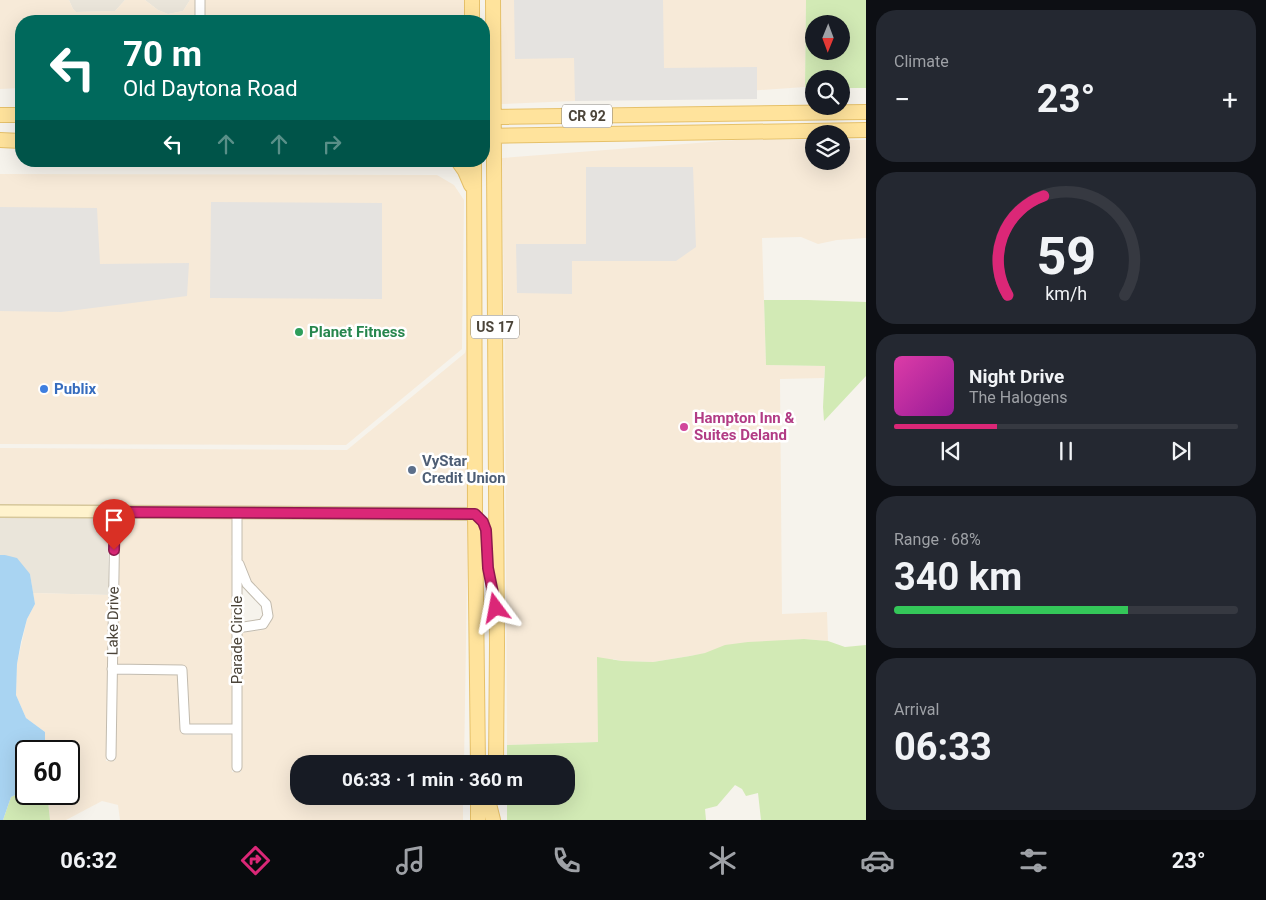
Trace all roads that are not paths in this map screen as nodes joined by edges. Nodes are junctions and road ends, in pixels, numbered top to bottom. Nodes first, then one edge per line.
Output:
1 (200, 0) edge
2 (472, 0) edge
3 (493, 0) edge
4 (200, 15) edge
5 (472, 15) edge
6 (490, 88) edge
7 (866, 112) edge
8 (781, 113) junction
9 (680, 114) junction
10 (0, 115) edge
11 (15, 115) edge
12 (579, 116) junction
13 (490, 117) edge
14 (866, 130) edge
15 (775, 131) junction
16 (688, 133) junction
17 (579, 134) junction
18 (490, 136) edge
19 (0, 140) edge
20 (15, 141) edge
21 (462, 167) edge
22 (474, 167) edge
23 (490, 167) edge
24 (474, 193) junction
25 (474, 372) junction
26 (496, 414) junction
27 (475, 489) junction
28 (0, 511) edge
29 (115, 512) junction
30 (237, 513) junction
31 (475, 514) junction
32 (496, 519) junction
33 (237, 559) junction
34 (496, 608) junction
35 (237, 628) junction
36 (112, 669) junction
37 (237, 730) junction
38 (478, 755) edge
39 (496, 755) edge
40 (111, 756) dead end
41 (237, 766) dead end
42 (478, 805) edge
43 (489, 805) edge
44 (495, 805) edge
45 (478, 820) edge
46 (494, 820) edge

1 - 4 street
2 - 5 main road
3 - 6 main road, US 17
7 - 8 main road, CR 92
8 - 9 main road, CR 92
8 - 15 main road
9 - 12 main road, CR 92
9 - 16 main road
10 - 11 main road
12 - 13 main road, CR 92
12 - 17 main road
14 - 15 main road, CR 92
15 - 16 main road, CR 92
16 - 17 main road, CR 92
17 - 18 main road, CR 92
19 - 20 main road
21 - 24 main road
22 - 24 main road, US 17
23 - 26 main road, US 17
24 - 25 main road, US 17
25 - 26 main road
25 - 27 main road, US 17
26 - 32 main road, US 17
27 - 31 main road, US 17
27 - 32 main road
28 - 29 street
29 - 30 street
29 - 36 street, Lake Drive
30 - 31 street
30 - 33 street, Parade Circle
31 - 34 main road
31 - 38 main road, US 17
32 - 34 main road, US 17
33 - 35 street, Parade Circle
33 - 35 street
34 - 39 main road, US 17
35 - 37 street, Parade Circle
36 - 37 street, Lake Drive
36 - 40 street, Lake Drive
37 - 41 street, Parade Circle
42 - 45 main road
43 - 46 main road
44 - 46 main road

